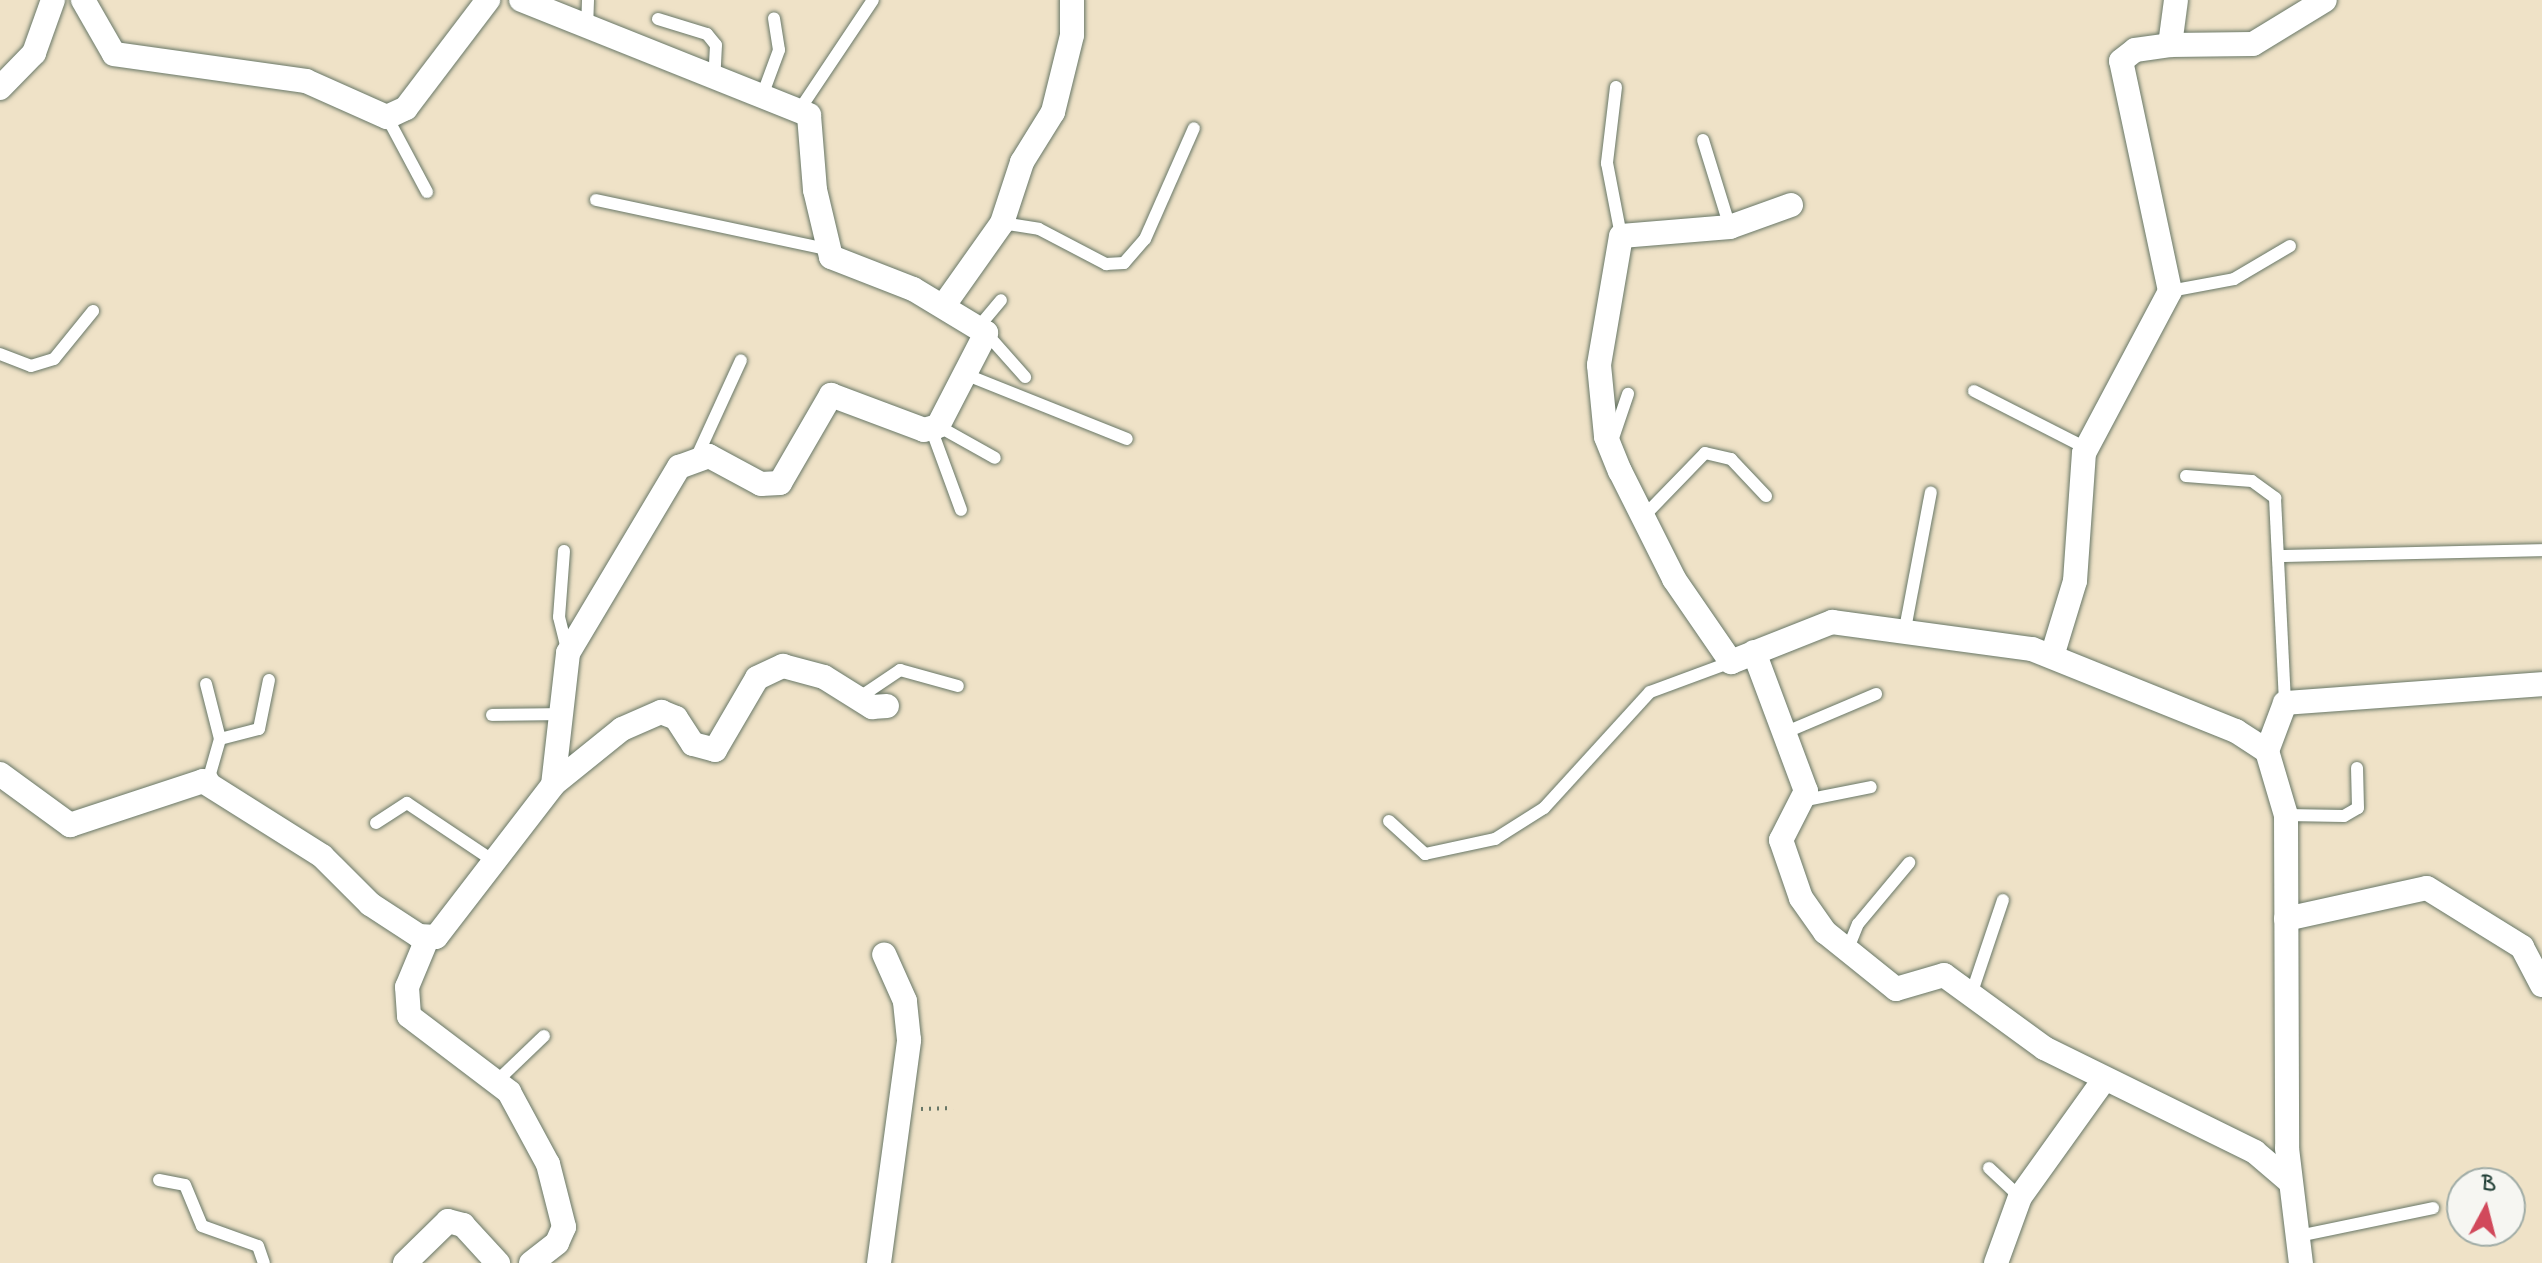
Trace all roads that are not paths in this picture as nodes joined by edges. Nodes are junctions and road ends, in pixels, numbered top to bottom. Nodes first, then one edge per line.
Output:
1 (53, 0) edge
2 (83, 0) edge
3 (488, 0) edge
4 (521, 0) edge
5 (588, 0) edge
6 (873, 0) edge
7 (1072, 0) edge
8 (2176, 0) edge
9 (2325, 0) edge
10 (774, 18) dead end
11 (658, 19) dead end
12 (587, 30) junction
13 (2170, 45) junction
14 (714, 80) junction
15 (1616, 87) dead end
16 (0, 88) edge
17 (762, 96) junction
18 (800, 109) junction
19 (387, 117) junction
20 (1194, 128) dead end
21 (1703, 140) dead end
22 (427, 192) dead end
23 (596, 200) dead end
24 (1791, 205) dead end
25 (1002, 223) junction
26 (1730, 227) junction
27 (1621, 236) junction
28 (2290, 246) dead end
29 (827, 249) junction
30 (2170, 291) junction
31 (1001, 300) dead end
32 (944, 305) junction
33 (93, 311) dead end
34 (983, 329) junction
35 (0, 354) edge
36 (741, 360) dead end
37 (967, 375) junction
38 (1025, 377) dead end
39 (1974, 391) dead end
40 (1628, 394) dead end
41 (935, 428) junction
42 (1127, 439) dead end
43 (1610, 447) junction
44 (2086, 448) junction
45 (698, 454) junction
46 (995, 458) dead end
47 (2186, 476) dead end
48 (1931, 492) dead end
49 (1766, 496) dead end
50 (961, 510) dead end
51 (1643, 517) junction
52 (2542, 550) edge
53 (564, 551) dead end
54 (2279, 556) junction
55 (1905, 629) junction
56 (1754, 652) junction
57 (568, 653) junction
58 (2053, 653) junction
59 (1731, 662) junction
60 (269, 680) dead end
61 (206, 684) dead end
62 (2542, 684) edge
63 (958, 686) dead end
64 (1876, 694) dead end
65 (857, 699) junction
66 (2285, 703) junction
67 (887, 706) dead end
68 (561, 714) junction
69 (492, 715) dead end
70 (1784, 733) junction
71 (220, 739) junction
72 (2267, 751) junction
73 (2357, 768) dead end
74 (0, 774) edge
75 (553, 785) junction
76 (217, 786) junction
77 (1871, 787) dead end
78 (1806, 800) junction
79 (2286, 815) junction
80 (1389, 821) dead end
81 (376, 823) dead end
82 (496, 862) junction
83 (1909, 863) dead end
84 (2003, 900) dead end
85 (2286, 919) junction
86 (427, 939) junction
87 (1847, 951) junction
88 (884, 954) dead end
89 (2542, 985) edge
90 (1972, 992) junction
91 (544, 1036) dead end
92 (497, 1081) junction
93 (2103, 1081) junction
94 (2287, 1148) junction
95 (2255, 1152) junction
96 (1989, 1168) dead end
97 (159, 1180) dead end
98 (2289, 1181) junction
99 (2020, 1197) junction
100 (2433, 1208) dead end
101 (2299, 1236) junction
102 (264, 1263) edge
103 (405, 1263) edge
104 (498, 1263) edge
105 (531, 1263) edge
106 (879, 1263) edge
107 (1996, 1263) edge
108 (2301, 1263) edge

1 - 16 street
2 - 19 street
3 - 19 street
4 - 12 street
5 - 12 lane
6 - 18 lane
7 - 25 street
8 - 13 street
9 - 13 street
10 - 17 lane
11 - 14 lane
12 - 14 street
13 - 30 street
14 - 17 street
15 - 27 lane
17 - 18 street
18 - 29 street
19 - 22 lane
20 - 25 lane
21 - 26 lane
23 - 29 lane
24 - 26 street
25 - 32 street
26 - 27 street
27 - 43 street
28 - 30 lane
29 - 32 street
30 - 44 street
31 - 34 lane
32 - 34 street
33 - 35 lane
34 - 37 street
34 - 38 lane
36 - 45 lane
37 - 41 street
37 - 42 lane
39 - 44 lane
40 - 43 lane
41 - 45 street
41 - 46 lane
41 - 50 lane
43 - 51 street
44 - 58 street
45 - 57 street
47 - 54 lane
48 - 55 lane
49 - 51 lane
51 - 59 street
52 - 54 lane
53 - 57 lane
54 - 66 lane
55 - 56 street
55 - 58 street
56 - 59 street
56 - 70 street
57 - 68 street
58 - 72 street
59 - 80 lane
60 - 71 lane
61 - 71 lane
62 - 66 street
63 - 65 lane
64 - 70 lane
65 - 67 street
65 - 75 street
66 - 72 street
68 - 69 lane
68 - 75 street
70 - 78 street
71 - 76 lane
72 - 79 street
73 - 79 lane
74 - 76 street
75 - 82 street
76 - 86 street
77 - 78 lane
78 - 87 street
79 - 85 street
81 - 82 lane
82 - 86 street
83 - 87 lane
84 - 90 lane
85 - 89 street
85 - 94 street
86 - 92 street
87 - 90 street
88 - 106 street
90 - 93 street
91 - 92 lane
92 - 105 street
93 - 95 street
93 - 99 street
94 - 95 street
94 - 98 street
95 - 98 street
96 - 99 lane
97 - 102 lane
98 - 101 street
99 - 107 street
100 - 101 lane
101 - 108 street
103 - 104 street

